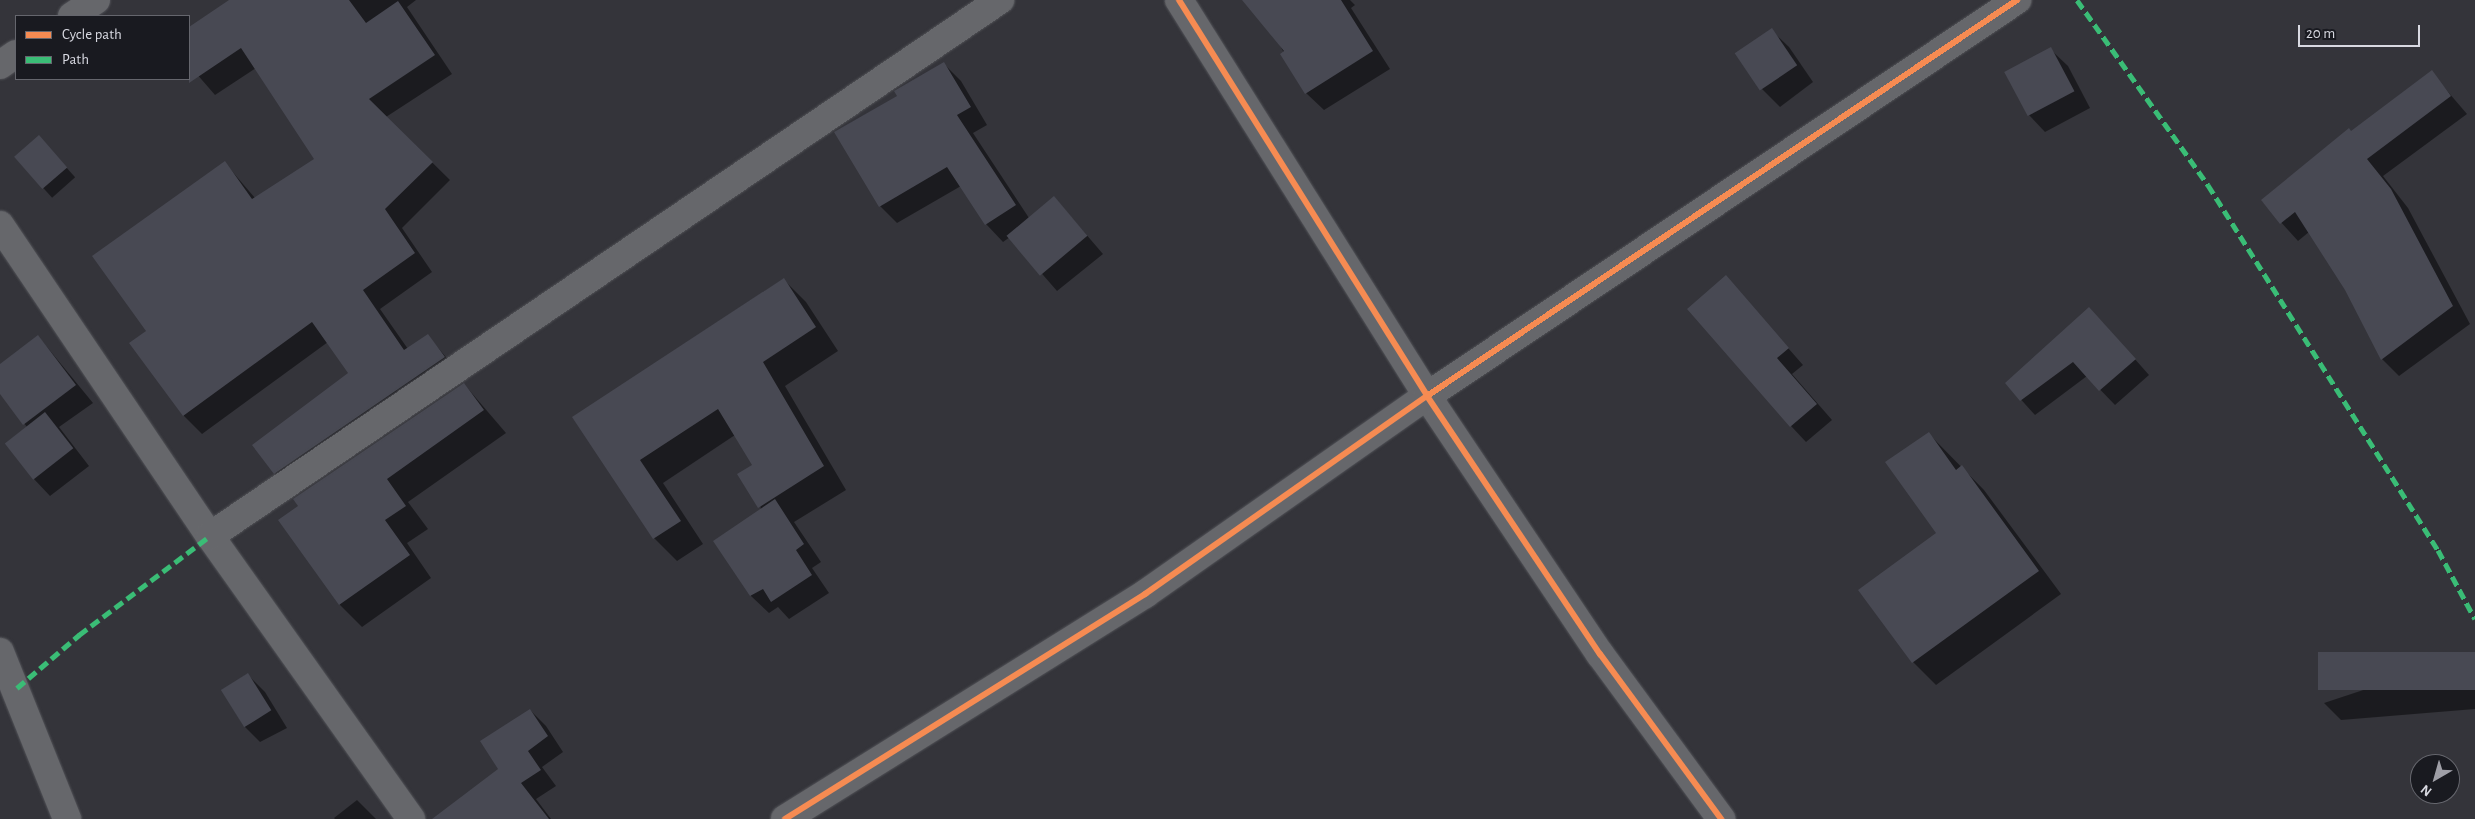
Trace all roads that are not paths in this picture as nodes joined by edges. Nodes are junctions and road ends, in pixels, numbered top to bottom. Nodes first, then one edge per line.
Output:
1 (96, 0) edge
2 (1000, 0) edge
3 (1179, 0) edge
4 (2017, 0) edge
5 (74, 15) edge
6 (15, 55) edge
7 (0, 65) edge
8 (0, 225) edge
9 (1427, 396) junction
10 (210, 536) junction
11 (0, 652) edge
12 (67, 819) edge
13 (411, 819) edge
14 (786, 819) edge
15 (1721, 819) edge

1 - 5 street
2 - 10 street
3 - 9 street
4 - 9 street
6 - 7 street
8 - 10 street
9 - 14 street
9 - 15 street
10 - 13 street
11 - 12 street

